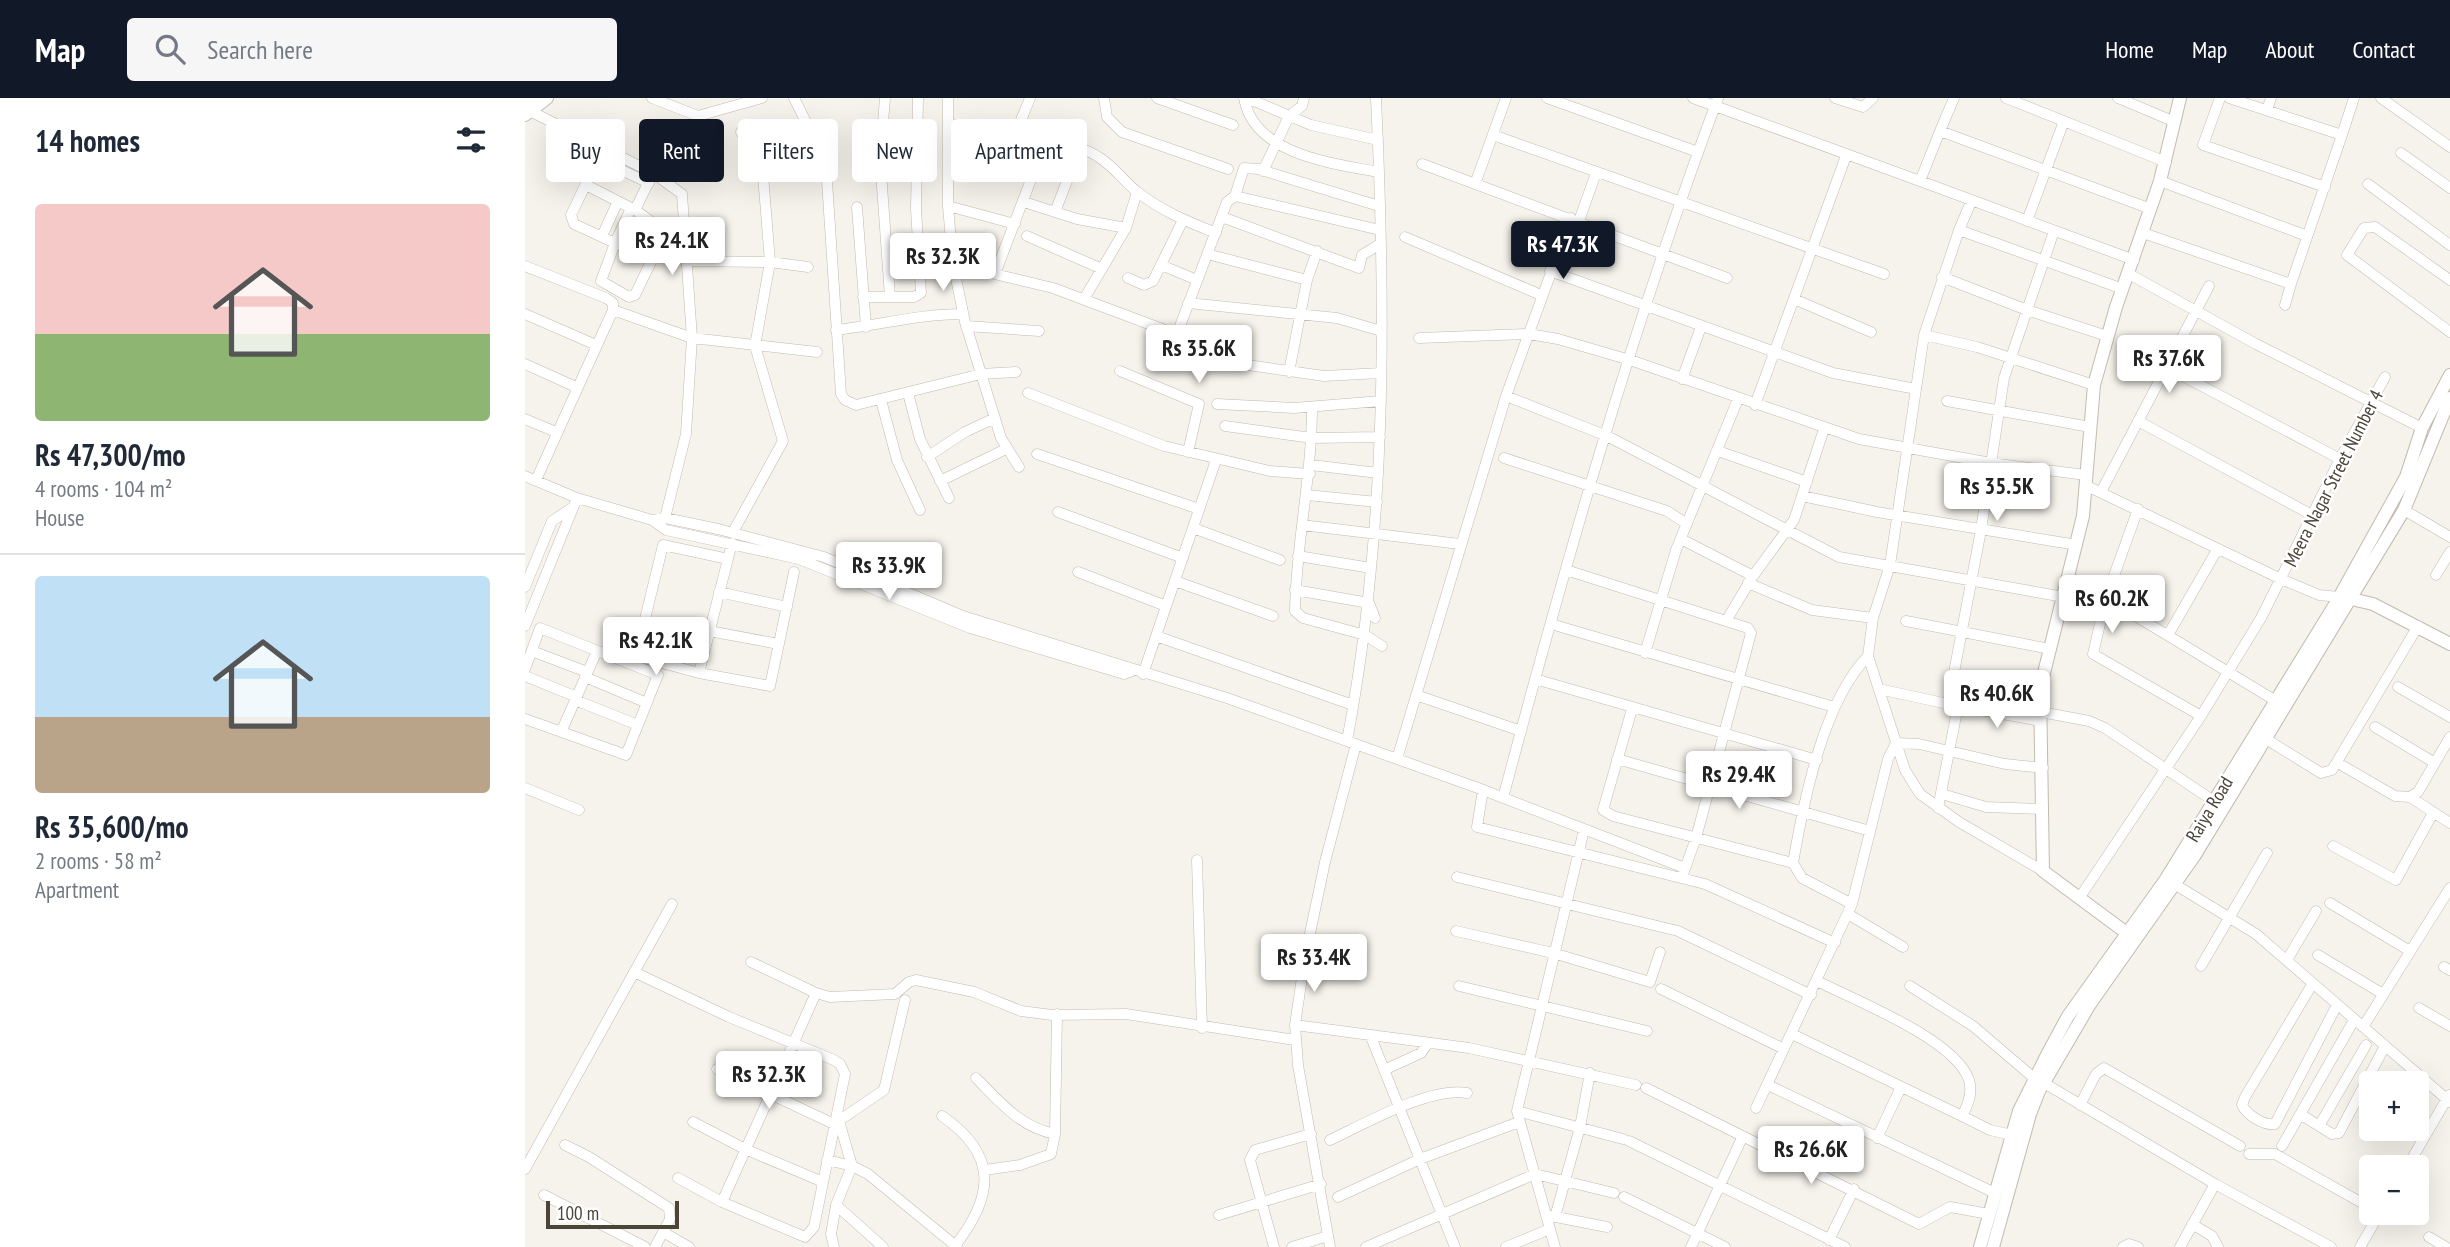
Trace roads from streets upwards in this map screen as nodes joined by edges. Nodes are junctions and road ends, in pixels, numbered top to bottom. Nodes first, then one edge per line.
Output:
1 (547, 98) edge
2 (652, 98) edge
3 (762, 98) edge
4 (794, 98) edge
5 (885, 98) edge
6 (918, 98) edge
7 (948, 98) edge
8 (1030, 98) edge
9 (1104, 98) edge
10 (1157, 98) edge
11 (1246, 98) edge
12 (1304, 98) edge
13 (1376, 98) edge
14 (1506, 98) edge
15 (1547, 98) edge
16 (1693, 98) edge
17 (1835, 98) edge
18 (1873, 98) edge
19 (1954, 98) edge
20 (2006, 98) edge
21 (2118, 98) edge
22 (2180, 98) edge
23 (2220, 98) edge
24 (2229, 98) edge
25 (2271, 98) edge
26 (2354, 98) edge
27 (2381, 98) edge
28 (737, 101) edge
29 (1716, 102) edge
30 (528, 107) edge
31 (2267, 110) junction
32 (1289, 116) junction
33 (550, 119) edge
34 (1021, 119) edge
35 (2064, 121) junction
36 (2175, 122) junction
37 (949, 124) joint
38 (1233, 125) dead end
39 (1940, 131) junction
40 (1493, 135) junction
41 (2341, 135) junction
42 (1378, 140) junction
43 (1276, 143) junction
44 (2450, 147) edge
45 (1698, 152) junction
46 (1087, 153) edge
47 (2401, 153) dead end
48 (1846, 156) junction
49 (2166, 162) junction
50 (1422, 164) dead end
51 (1228, 169) dead end
52 (2045, 170) junction
53 (1263, 171) junction
54 (625, 172) edge
55 (1378, 172) junction
56 (1596, 173) junction
57 (1920, 181) junction
58 (2160, 181) junction
59 (587, 182) edge
60 (665, 182) edge
61 (763, 182) edge
62 (1031, 182) edge
63 (1067, 182) edge
64 (649, 183) joint
65 (1475, 184) junction
66 (2368, 184) dead end
67 (586, 185) junction
68 (2325, 187) junction
69 (2450, 188) edge
70 (1137, 192) junction
71 (1235, 196) junction
72 (618, 201) junction
73 (1024, 202) junction
74 (1972, 202) junction
75 (1682, 203) junction
76 (948, 206) junction
77 (1379, 206) junction
78 (857, 207) dead end
79 (633, 209) junction
80 (2151, 209) junction
81 (1055, 212) junction
82 (1222, 217) junction
83 (1183, 220) junction
84 (1575, 220) junction
85 (2027, 221) junction
86 (1016, 224) junction
87 (1126, 228) junction
88 (1380, 230) junction
89 (1959, 230) junction
90 (2054, 231) junction
91 (1216, 233) junction
92 (2143, 233) junction
93 (602, 236) junction
94 (1027, 236) dead end
95 (2307, 236) junction
96 (1405, 237) dead end
97 (615, 243) junction
98 (1380, 244) junction
99 (2450, 245) edge
100 (1811, 248) junction
101 (1317, 251) junction
102 (1207, 254) junction
103 (1664, 255) junction
104 (653, 259) junction
105 (2134, 260) junction
106 (686, 261) junction
107 (769, 262) junction
108 (2044, 262) junction
109 (953, 264) junction
110 (1161, 265) junction
111 (525, 266) edge
112 (809, 267) dead end
113 (1102, 269) junction
114 (1551, 271) junction
115 (995, 274) junction
116 (1884, 274) dead end
117 (2129, 274) junction
118 (1942, 277) junction
119 (1128, 278) dead end
120 (1727, 278) dead end
121 (1197, 280) junction
122 (1307, 280) junction
123 (2450, 280) edge
124 (2291, 284) junction
125 (2209, 286) dead end
126 (2123, 289) junction
127 (1541, 295) junction
128 (863, 296) junction
129 (890, 297) junction
130 (1084, 299) junction
131 (1794, 299) junction
132 (1188, 303) junction
133 (2285, 305) dead end
134 (1647, 306) junction
135 (613, 310) junction
136 (2027, 310) junction
137 (2196, 311) junction
138 (525, 314) edge
139 (963, 314) junction
140 (1299, 316) junction
141 (966, 326) junction
142 (866, 327) junction
143 (1701, 327) junction
144 (836, 330) junction
145 (1039, 331) dead end
146 (1381, 331) junction
147 (1871, 332) dead end
148 (2450, 332) edge
149 (1177, 334) junction
150 (1529, 334) junction
151 (1924, 335) junction
152 (2107, 336) junction
153 (692, 338) junction
154 (1419, 338) dead end
155 (596, 345) junction
156 (755, 346) junction
157 (817, 352) dead end
158 (1774, 352) junction
159 (2010, 357) junction
160 (1630, 360) junction
161 (525, 364) edge
162 (2166, 367) junction
163 (1121, 371) dead end
164 (1016, 372) dead end
165 (1289, 372) junction
166 (1381, 373) junction
167 (981, 374) junction
168 (2450, 375) edge
169 (2385, 377) dead end
170 (1682, 379) junction
171 (2094, 385) junction
172 (576, 387) junction
173 (1916, 389) junction
174 (908, 393) junction
175 (1028, 393) dead end
176 (1506, 396) junction
177 (2450, 398) edge
178 (881, 400) junction
179 (1738, 400) junction
180 (1381, 401) junction
181 (1947, 401) dead end
182 (1217, 404) dead end
183 (2371, 404) junction
184 (1755, 405) junction
185 (1312, 407) junction
186 (1999, 409) junction
187 (995, 418) junction
188 (525, 419) edge
189 (2138, 421) junction
190 (1225, 426) dead end
191 (2090, 427) junction
192 (1823, 429) junction
193 (2428, 430) junction
194 (556, 432) junction
195 (1607, 436) junction
196 (1380, 437) junction
197 (1312, 438) junction
198 (1909, 447) junction
199 (1006, 449) junction
200 (1717, 451) junction
201 (1188, 452) junction
202 (1037, 454) dead end
203 (927, 457) junction
204 (1504, 458) dead end
205 (2340, 459) junction
206 (1216, 460) junction
207 (1991, 463) junction
208 (1019, 467) dead end
209 (1311, 470) junction
210 (1378, 473) junction
211 (525, 476) edge
212 (2085, 480) junction
213 (535, 481) junction
214 (940, 481) junction
215 (1807, 482) junction
216 (1592, 485) junction
217 (1704, 485) junction
218 (2102, 490) junction
219 (1307, 495) junction
220 (1802, 496) junction
221 (949, 498) dead end
222 (1377, 502) junction
223 (575, 503) junction
224 (1199, 509) junction
225 (2138, 509) junction
226 (920, 510) dead end
227 (2404, 510) junction
228 (1058, 512) dead end
229 (2312, 515) junction
230 (1899, 516) junction
231 (665, 518) junction
232 (652, 520) junction
233 (1687, 524) junction
234 (1302, 525) junction
235 (1193, 528) junction
236 (1981, 530) junction
237 (1787, 531) junction
238 (689, 534) junction
239 (1374, 534) junction
240 (2450, 537) edge
241 (732, 538) junction
242 (1681, 539) junction
243 (1460, 544) junction
244 (2077, 545) junction
245 (686, 550) junction
246 (2217, 550) junction
247 (2450, 552) edge
248 (1298, 556) junction
249 (1183, 558) junction
250 (728, 559) junction
251 (1280, 560) dead end
252 (1890, 565) junction
253 (1371, 569) junction
254 (1566, 570) junction
255 (794, 572) dead end
256 (1077, 572) dead end
257 (2436, 575) dead end
258 (1751, 579) junction
259 (2281, 579) junction
260 (1175, 580) junction
261 (1971, 581) junction
262 (525, 587) edge
263 (1295, 590) junction
264 (719, 592) junction
265 (2064, 597) junction
266 (2106, 598) junction
267 (2345, 598) junction
268 (1661, 600) junction
269 (1369, 603) junction
270 (1166, 606) junction
271 (787, 607) junction
272 (527, 615) edge
273 (1273, 616) dead end
274 (1375, 618) dead end
275 (1873, 618) junction
276 (1726, 621) junction
277 (1906, 621) dead end
278 (1551, 624) junction
279 (525, 626) edge
280 (2418, 626) junction
281 (709, 631) junction
282 (1962, 632) junction
283 (1365, 635) junction
284 (2168, 635) junction
285 (1156, 636) junction
286 (2449, 642) edge
287 (779, 644) junction
288 (1382, 646) dead end
289 (2050, 649) junction
290 (597, 650) junction
291 (1645, 653) junction
292 (1868, 656) junction
293 (528, 660) edge
294 (2229, 671) junction
295 (699, 673) junction
296 (1143, 674) junction
297 (586, 675) junction
298 (525, 676) edge
299 (1535, 679) junction
300 (1738, 681) junction
301 (2398, 687) dead end
302 (1879, 690) junction
303 (1416, 695) junction
304 (576, 698) junction
305 (2276, 701) junction
306 (647, 703) junction
307 (1353, 705) junction
308 (1953, 705) junction
309 (1834, 707) junction
310 (1632, 709) junction
311 (2041, 716) junction
312 (2201, 716) junction
313 (2450, 717) edge
314 (525, 719) edge
315 (638, 725) junction
316 (2375, 727) dead end
317 (1521, 731) junction
318 (561, 732) junction
319 (1724, 735) junction
320 (2450, 737) edge
321 (2266, 738) junction
322 (1352, 742) junction
323 (1896, 743) junction
324 (1950, 752) junction
325 (1397, 759) junction
326 (1617, 759) junction
327 (1817, 760) junction
328 (2435, 763) junction
329 (2343, 766) dead end
330 (2043, 768) junction
331 (2167, 768) junction
332 (1709, 787) junction
333 (525, 788) edge
334 (1483, 790) junction
335 (1942, 794) junction
336 (2410, 797) junction
337 (1503, 798) junction
338 (2218, 804) junction
339 (1938, 808) junction
340 (2043, 809) junction
341 (579, 810) dead end
342 (1804, 812) junction
343 (2433, 813) junction
344 (2450, 823) edge
345 (1584, 830) junction
346 (1870, 831) junction
347 (1696, 838) junction
348 (2333, 846) dead end
349 (2267, 853) dead end
350 (1578, 854) junction
351 (1197, 860) dead end
352 (1793, 863) junction
353 (2043, 871) junction
354 (1683, 872) junction
355 (1457, 877) dead end
356 (2170, 882) junction
357 (2450, 888) edge
358 (2080, 897) junction
359 (1566, 903) junction
360 (2330, 903) dead end
361 (672, 904) dead end
362 (1850, 909) junction
363 (2316, 911) dead end
364 (2231, 917) junction
365 (1456, 930) dead end
366 (2131, 936) junction
367 (1835, 943) junction
368 (1903, 947) dead end
369 (2410, 951) junction
370 (1660, 952) dead end
371 (1553, 953) junction
372 (2318, 955) dead end
373 (2287, 960) junction
374 (751, 962) dead end
375 (2201, 966) dead end
376 (634, 972) junction
377 (1817, 981) junction
378 (2313, 983) junction
379 (1459, 986) dead end
380 (1910, 986) dead end
381 (1661, 989) dead end
382 (816, 993) junction
383 (2383, 994) junction
384 (1811, 995) junction
385 (905, 1000) dead end
386 (1540, 1005) junction
387 (2337, 1005) junction
388 (2419, 1008) dead end
389 (1057, 1014) junction
390 (2358, 1023) junction
391 (1294, 1025) junction
392 (2450, 1026) edge
393 (1202, 1028) junction
394 (1647, 1031) dead end
395 (1792, 1034) junction
396 (1371, 1037) junction
397 (1295, 1040) junction
398 (794, 1042) junction
399 (1428, 1043) junction
400 (2366, 1045) dead end
401 (2385, 1046) junction
402 (1784, 1049) junction
403 (1528, 1059) junction
404 (717, 1069) dead end
405 (1384, 1070) junction
406 (1590, 1073) junction
407 (977, 1078) dead end
408 (2039, 1081) junction
409 (1767, 1085) junction
410 (1901, 1087) junction
411 (1467, 1093) dead end
412 (770, 1094) junction
413 (2449, 1098) edge
414 (2080, 1105) junction
415 (1756, 1108) dead end
416 (1399, 1109) junction
417 (1517, 1111) junction
418 (2300, 1114) junction
419 (942, 1115) dead end
420 (1962, 1116) junction
421 (693, 1122) dead end
422 (1519, 1122) junction
423 (837, 1123) junction
424 (1580, 1126) junction
425 (2319, 1126) junction
426 (1311, 1134) junction
427 (1055, 1135) junction
428 (2012, 1135) junction
429 (1743, 1136) junction
430 (1877, 1138) junction
431 (1330, 1140) dead end
432 (565, 1145) dead end
433 (2240, 1146) dead end
434 (2282, 1146) dead end
435 (745, 1149) junction
436 (2249, 1154) dead end
437 (2414, 1155) edge
438 (1420, 1159) junction
439 (827, 1160) junction
440 (852, 1166) junction
441 (525, 1169) edge
442 (985, 1170) junction
443 (1535, 1174) junction
444 (678, 1178) dead end
445 (1566, 1181) junction
446 (823, 1182) junction
447 (1321, 1184) junction
448 (2215, 1184) junction
449 (1718, 1186) junction
450 (1854, 1189) junction
451 (1995, 1194) junction
452 (544, 1195) dead end
453 (1338, 1197) dead end
454 (2359, 1201) edge
455 (722, 1202) junction
456 (1262, 1202) junction
457 (837, 1205) junction
458 (1442, 1213) junction
459 (1989, 1214) junction
460 (1219, 1215) dead end
461 (1551, 1216) junction
462 (2192, 1224) junction
463 (2373, 1225) edge
464 (1607, 1227) dead end
465 (1551, 1229) junction
466 (663, 1232) junction
467 (1697, 1234) junction
468 (2428, 1237) dead end
469 (1825, 1238) junction
470 (1329, 1242) edge
471 (1842, 1246) edge
472 (645, 1247) edge
473 (655, 1247) edge
474 (689, 1247) edge
475 (834, 1247) edge
476 (883, 1247) edge
477 (955, 1247) edge
478 (1274, 1247) edge
479 (1291, 1247) edge
480 (1366, 1247) edge
481 (1455, 1247) edge
482 (1506, 1247) edge
483 (1555, 1247) edge
484 (1691, 1247) edge
485 (1725, 1247) edge
486 (1814, 1247) edge
487 (1980, 1247) edge
488 (1993, 1247) edge
489 (2123, 1247) edge
490 (2138, 1247) edge
491 (2180, 1247) edge
492 (2218, 1247) edge
493 (2331, 1247) edge
494 (2360, 1247) edge
495 (2446, 1247) edge

1 - 30 street
2 - 28 street
3 - 28 street
4 - 144 street
5 - 129 street
6 - 129 street
7 - 37 street
8 - 34 street
9 - 51 street
10 - 38 street
11 - 32 street
11 - 43 street
12 - 32 street
13 - 42 street
14 - 40 street
15 - 45 street
16 - 29 street
17 - 18 street
19 - 39 street
20 - 35 street
21 - 36 street
22 - 36 street
23 - 68 street
24 - 31 street
25 - 31 street
26 - 41 street
27 - 44 street
29 - 45 street
29 - 48 street
30 - 33 street
31 - 41 street
32 - 42 street
32 - 43 street
35 - 49 street
35 - 52 street
36 - 49 street
37 - 76 street
39 - 52 street
39 - 57 street
40 - 56 street
40 - 65 street
41 - 68 street
42 - 55 street
43 - 53 street
43 - 55 street
45 - 75 street
46 - 70 street
47 - 69 street
48 - 57 street
48 - 100 street
49 - 58 street
50 - 65 street
52 - 80 street
52 - 85 street
53 - 71 street
53 - 77 street
54 - 64 street
55 - 77 street
56 - 75 street
56 - 84 street
57 - 74 street
58 - 80 street
58 - 95 street
59 - 67 street
60 - 106 street
61 - 107 street
62 - 73 street
63 - 81 street
64 - 79 street
65 - 84 street
66 - 99 street
67 - 72 street
67 - 93 street
68 - 95 street
70 - 83 street
70 - 87 street
71 - 82 street
71 - 88 street
72 - 79 street
72 - 93 street
73 - 81 street
73 - 86 street
74 - 85 street
74 - 89 street
75 - 100 street
75 - 103 street
76 - 86 street
76 - 109 street
77 - 88 street
78 - 128 street
79 - 97 street
79 - 104 street
80 - 92 street
81 - 87 street
82 - 91 street
82 - 101 street
83 - 91 street
83 - 110 street
84 - 103 street
84 - 114 street
85 - 90 street
86 - 115 street
87 - 113 street
88 - 98 street
89 - 108 street
89 - 118 street
90 - 105 street
90 - 108 street
91 - 102 street
92 - 105 street
92 - 124 street
93 - 97 street
94 - 113 street
95 - 124 street
96 - 127 street
97 - 104 street
97 - 104 street
98 - 101 street
98 - 146 street
100 - 116 street
100 - 131 street
101 - 122 street
102 - 121 street
102 - 122 street
103 - 120 street
103 - 134 street
105 - 117 street
106 - 107 street
106 - 153 street
107 - 112 street
107 - 156 street
108 - 126 street
108 - 136 street
109 - 115 street
109 - 139 street
110 - 119 street
110 - 121 street
111 - 135 street
113 - 130 street
114 - 127 street
114 - 134 street
115 - 130 street
117 - 126 street
117 - 137 street
118 - 136 street
118 - 151 street
121 - 132 street
122 - 140 street
123 - 148 street
124 - 133 street
125 - 137 street
126 - 152 street
127 - 150 street
128 - 129 street
128 - 142 street
130 - 149 street
131 - 147 street
131 - 158 street
132 - 140 street
132 - 149 street
134 - 143 street
134 - 160 street
135 - 153 street
135 - 155 street
136 - 152 street
136 - 159 street
137 - 162 street
137 - 183 street
138 - 155 street
139 - 141 street
139 - 142 street
140 - 146 street
140 - 165 street
141 - 145 street
141 - 167 street
142 - 144 street
143 - 158 street
143 - 170 street
144 - 178 street
146 - 166 street
149 - 165 street
150 - 154 street
150 - 160 street
150 - 176 street
151 - 159 street
151 - 173 street
152 - 171 street
153 - 156 street
153 - 231 street
155 - 172 street
156 - 157 street
156 - 241 street
158 - 173 street
158 - 184 street
159 - 171 street
159 - 186 street
160 - 170 street
160 - 195 street
161 - 172 street
162 - 189 street
162 - 205 street
163 - 201 street
164 - 167 street
165 - 166 street
166 - 180 street
167 - 174 street
167 - 187 street
168 - 193 street, Raiya Road
169 - 183 street, Meera Nagar Street Number 4
170 - 179 street
171 - 191 street
172 - 194 street
173 - 198 street
174 - 178 street
174 - 203 street
175 - 201 street
176 - 195 street
176 - 243 street
177 - 193 street, Raiya Road
178 - 226 street
179 - 184 street
179 - 200 street
180 - 185 street
180 - 196 street
181 - 186 street
182 - 185 street
183 - 193 street
183 - 205 street, Meera Nagar Street Number 4
184 - 192 street
185 - 197 street
186 - 191 street
186 - 207 street
187 - 199 street
187 - 203 street
188 - 194 street
189 - 218 street
189 - 229 street
190 - 197 street
191 - 212 street
192 - 198 street
192 - 215 street
193 - 227 street, Raiya Road
193 - 267 street, Raiya Road
194 - 213 street
195 - 216 street
195 - 217 street
196 - 197 street
196 - 210 street
197 - 209 street
198 - 207 street
198 - 230 street
199 - 208 street
199 - 214 street
200 - 215 street
200 - 217 street
201 - 206 street
202 - 224 street
203 - 214 street
204 - 216 street
205 - 229 street, Meera Nagar Street Number 4
206 - 209 street
206 - 224 street
207 - 212 street
207 - 236 street
209 - 210 street
209 - 219 street
210 - 222 street
211 - 213 street
212 - 218 street
212 - 244 street
213 - 223 street
214 - 221 street
215 - 220 street
216 - 233 street
216 - 254 street
217 - 233 street
217 - 237 street
218 - 225 street
219 - 222 street
219 - 234 street
220 - 230 street
220 - 237 street
222 - 239 street
223 - 232 street
223 - 262 street
223 - 272 street
224 - 235 street
225 - 246 street
225 - 266 street
227 - 240 street
227 - 267 street, Raiya Road
228 - 249 street
229 - 259 street, Meera Nagar Street Number 4
230 - 236 street
230 - 252 street
231 - 232 street
231 - 241 street
232 - 238 street
233 - 242 street
234 - 239 street
234 - 248 street
235 - 249 street
235 - 251 street
236 - 244 street
236 - 261 street
237 - 252 street
237 - 258 street
238 - 241 street
238 - 245 street
239 - 243 street
239 - 253 street
241 - 250 street
241 - 296 street
242 - 258 street
242 - 268 street
243 - 303 street
244 - 265 street
245 - 250 street
245 - 295 street
246 - 259 street
246 - 284 street
247 - 257 street
248 - 253 street
248 - 263 street
249 - 260 street
250 - 264 street
252 - 261 street
252 - 275 street
253 - 269 street
254 - 268 street
254 - 278 street
255 - 271 street
256 - 270 street
258 - 275 street
258 - 276 street
259 - 267 street
259 - 294 street, Meera Nagar Street Number 4
260 - 270 street
260 - 273 street
261 - 265 street
261 - 282 street
263 - 269 street
263 - 283 street
264 - 271 street
264 - 281 street
265 - 289 street
266 - 284 street
266 - 312 street
267 - 280 street
267 - 305 street, Raiya Road
267 - 321 street, Raiya Road
268 - 276 street
268 - 291 street
269 - 274 street
269 - 283 street
270 - 285 street
271 - 287 street
272 - 279 street
275 - 292 street
276 - 300 street
277 - 282 street
278 - 291 street
278 - 299 street
280 - 286 street
280 - 321 street
281 - 287 street
281 - 295 street
282 - 289 street
282 - 308 street
283 - 288 street
283 - 307 street
284 - 294 street
285 - 296 street
285 - 307 street
287 - 295 street
289 - 311 street
290 - 293 street
290 - 297 street
290 - 306 street
291 - 300 street
292 - 302 street
292 - 309 street
293 - 297 street
294 - 305 street
294 - 312 street, Meera Nagar Street Number 4
296 - 322 street
297 - 304 street
297 - 306 street
298 - 304 street
299 - 310 street
299 - 317 street
300 - 309 street
300 - 319 street
301 - 313 street
302 - 308 street
302 - 323 street
303 - 317 street
303 - 325 street
304 - 315 street
304 - 318 street
305 - 338 street, Raiya Road
306 - 315 street
307 - 322 street
308 - 311 street
308 - 324 street
309 - 327 street
310 - 319 street
310 - 326 street
311 - 330 street
311 - 331 street
312 - 331 street, Meera Nagar Street Number 4
314 - 318 street
315 - 318 street
316 - 328 street
317 - 337 street
319 - 327 street
319 - 332 street
320 - 328 street
321 - 338 street, Raiya Road
322 - 325 street
322 - 391 street
323 - 324 street
323 - 339 street
323 - 346 street
324 - 330 street
324 - 335 street
325 - 334 street
326 - 332 street
326 - 347 street
327 - 342 street
328 - 336 street
329 - 336 street
330 - 340 street
331 - 338 street
331 - 358 street, Meera Nagar Street Number 4
332 - 342 street
332 - 347 street
333 - 341 street
334 - 337 street
334 - 350 street
335 - 339 street
335 - 340 street
336 - 343 street
337 - 345 street
338 - 356 street, Raiya Road
339 - 353 street
340 - 353 street
342 - 346 street
342 - 352 street
343 - 344 street
343 - 348 street
345 - 350 street
345 - 354 street
346 - 362 street
347 - 352 street
347 - 354 street
349 - 364 street
350 - 354 street
350 - 359 street
351 - 393 street
352 - 362 street
353 - 358 street
354 - 367 street
355 - 359 street
356 - 364 street
356 - 366 street, Raiya Road
357 - 369 street
358 - 366 street
359 - 371 street
359 - 384 street
360 - 369 street
361 - 376 street
362 - 367 street
362 - 368 street
363 - 373 street
364 - 373 street
364 - 375 street
365 - 371 street
366 - 408 street, Raiya Road
367 - 377 street
369 - 383 street
370 - 371 street
371 - 386 street
372 - 383 street
373 - 378 street
374 - 382 street
376 - 398 street
376 - 441 street
377 - 384 street
377 - 420 street
378 - 387 street
378 - 387 street
379 - 386 street
380 - 408 street
381 - 402 street
382 - 389 street
382 - 398 street
383 - 390 street
384 - 395 street
385 - 423 street
386 - 394 street
386 - 403 street
387 - 390 street
388 - 392 street
389 - 393 street
389 - 427 street
390 - 401 street
390 - 418 street
391 - 396 street
391 - 397 street
393 - 397 street
395 - 402 street
395 - 410 street
396 - 399 street
396 - 405 street
397 - 426 street
398 - 412 street
398 - 423 street
399 - 403 street
399 - 405 street
400 - 425 street
401 - 413 street
401 - 425 street
402 - 409 street
403 - 406 street
403 - 417 street
404 - 412 street
405 - 416 street
406 - 424 street
406 - 429 street
407 - 427 street
408 - 414 street
408 - 428 street, Raiya Road
408 - 488 street, Raiya Road
409 - 415 street
409 - 430 street
410 - 420 street
410 - 430 street
411 - 416 street
412 - 423 street
412 - 435 street
413 - 437 street
414 - 433 street
414 - 448 street
416 - 431 street
416 - 438 street
417 - 422 street
417 - 424 street
418 - 425 street
418 - 434 street
419 - 442 street
420 - 428 street
421 - 435 street
422 - 438 street
422 - 443 street
423 - 439 street
423 - 440 street
424 - 445 street
424 - 449 street
426 - 447 street
426 - 456 street
427 - 442 street
428 - 451 street, Raiya Road
429 - 449 street
429 - 450 street
430 - 451 street
432 - 466 street
435 - 446 street
435 - 455 street
436 - 454 street
438 - 453 street
438 - 458 street
439 - 440 street
439 - 446 street
440 - 457 street
440 - 477 street
442 - 477 street
443 - 445 street
443 - 458 street
443 - 461 street
444 - 455 street
445 - 461 street
445 - 467 street
446 - 455 street
447 - 456 street
447 - 470 street
448 - 462 street
448 - 493 street
449 - 467 street
449 - 469 street
450 - 459 street
450 - 469 street
451 - 459 street, Raiya Road
452 - 472 street
456 - 460 street
456 - 478 street
457 - 475 street
457 - 476 street
458 - 480 street
458 - 481 street
459 - 487 street, Raiya Road
461 - 464 street
461 - 465 street
462 - 491 street
462 - 492 street
463 - 494 street
465 - 482 street
465 - 483 street
466 - 473 street
466 - 474 street
467 - 484 street
467 - 485 street
468 - 495 street
469 - 471 street
469 - 486 street
470 - 479 street
489 - 490 street

